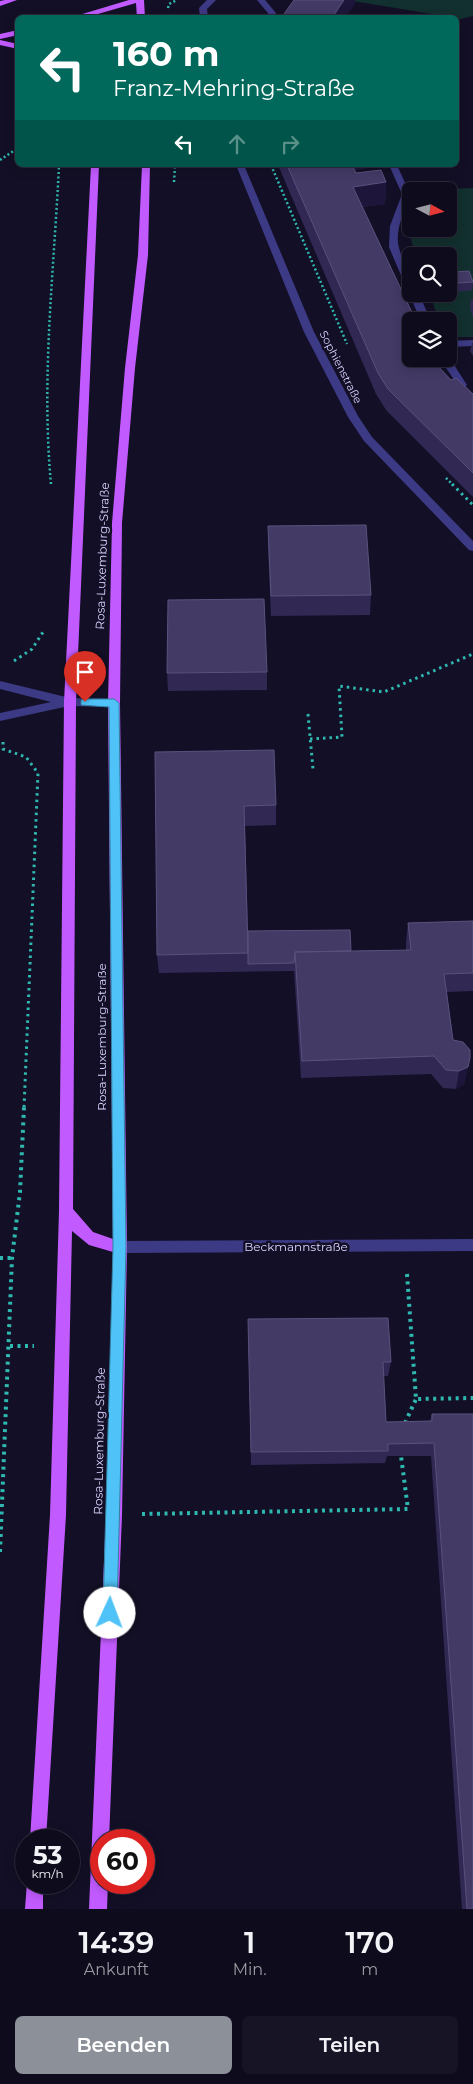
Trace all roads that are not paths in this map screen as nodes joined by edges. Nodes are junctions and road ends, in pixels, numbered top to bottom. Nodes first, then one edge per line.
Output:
1 (13, 0) edge
2 (92, 0) edge
3 (139, 0) edge
4 (212, 0) edge
5 (261, 0) edge
6 (0, 4) edge
7 (95, 14) edge
8 (141, 15) edge
9 (204, 15) edge
10 (271, 15) edge
11 (15, 33) edge
12 (0, 37) edge
13 (0, 42) edge
14 (15, 46) edge
15 (95, 167) edge
16 (146, 167) edge
17 (241, 167) edge
18 (394, 167) edge
19 (402, 266) edge
20 (473, 343) edge
21 (457, 344) edge
22 (450, 367) edge
23 (462, 385) edge
24 (473, 547) edge
25 (3, 686) edge
26 (70, 702) junction
27 (114, 703) junction
28 (2, 717) edge
29 (66, 1211) junction
30 (473, 1245) edge
31 (120, 1247) junction
32 (39, 1829) edge
33 (35, 1894) edge
34 (34, 1909) edge
35 (98, 1909) edge

1 - 6 main road
2 - 7 main road
3 - 7 main road
3 - 8 main road
4 - 9 street
5 - 10 street
11 - 12 main road
13 - 14 main road
15 - 26 main road, Rosa-Luxemburg-Straße
16 - 27 main road, Rosa-Luxemburg-Straße
17 - 24 street, Sophienstraße
18 - 19 street
20 - 21 street
22 - 23 street
25 - 26 street
26 - 27 street
26 - 28 street
26 - 29 main road, Rosa-Luxemburg-Straße
27 - 31 main road, Rosa-Luxemburg-Straße
29 - 31 main road
29 - 32 main road, Rosa-Luxemburg-Straße
30 - 31 street, Beckmannstraße
31 - 35 main road, Rosa-Luxemburg-Straße
33 - 34 main road

